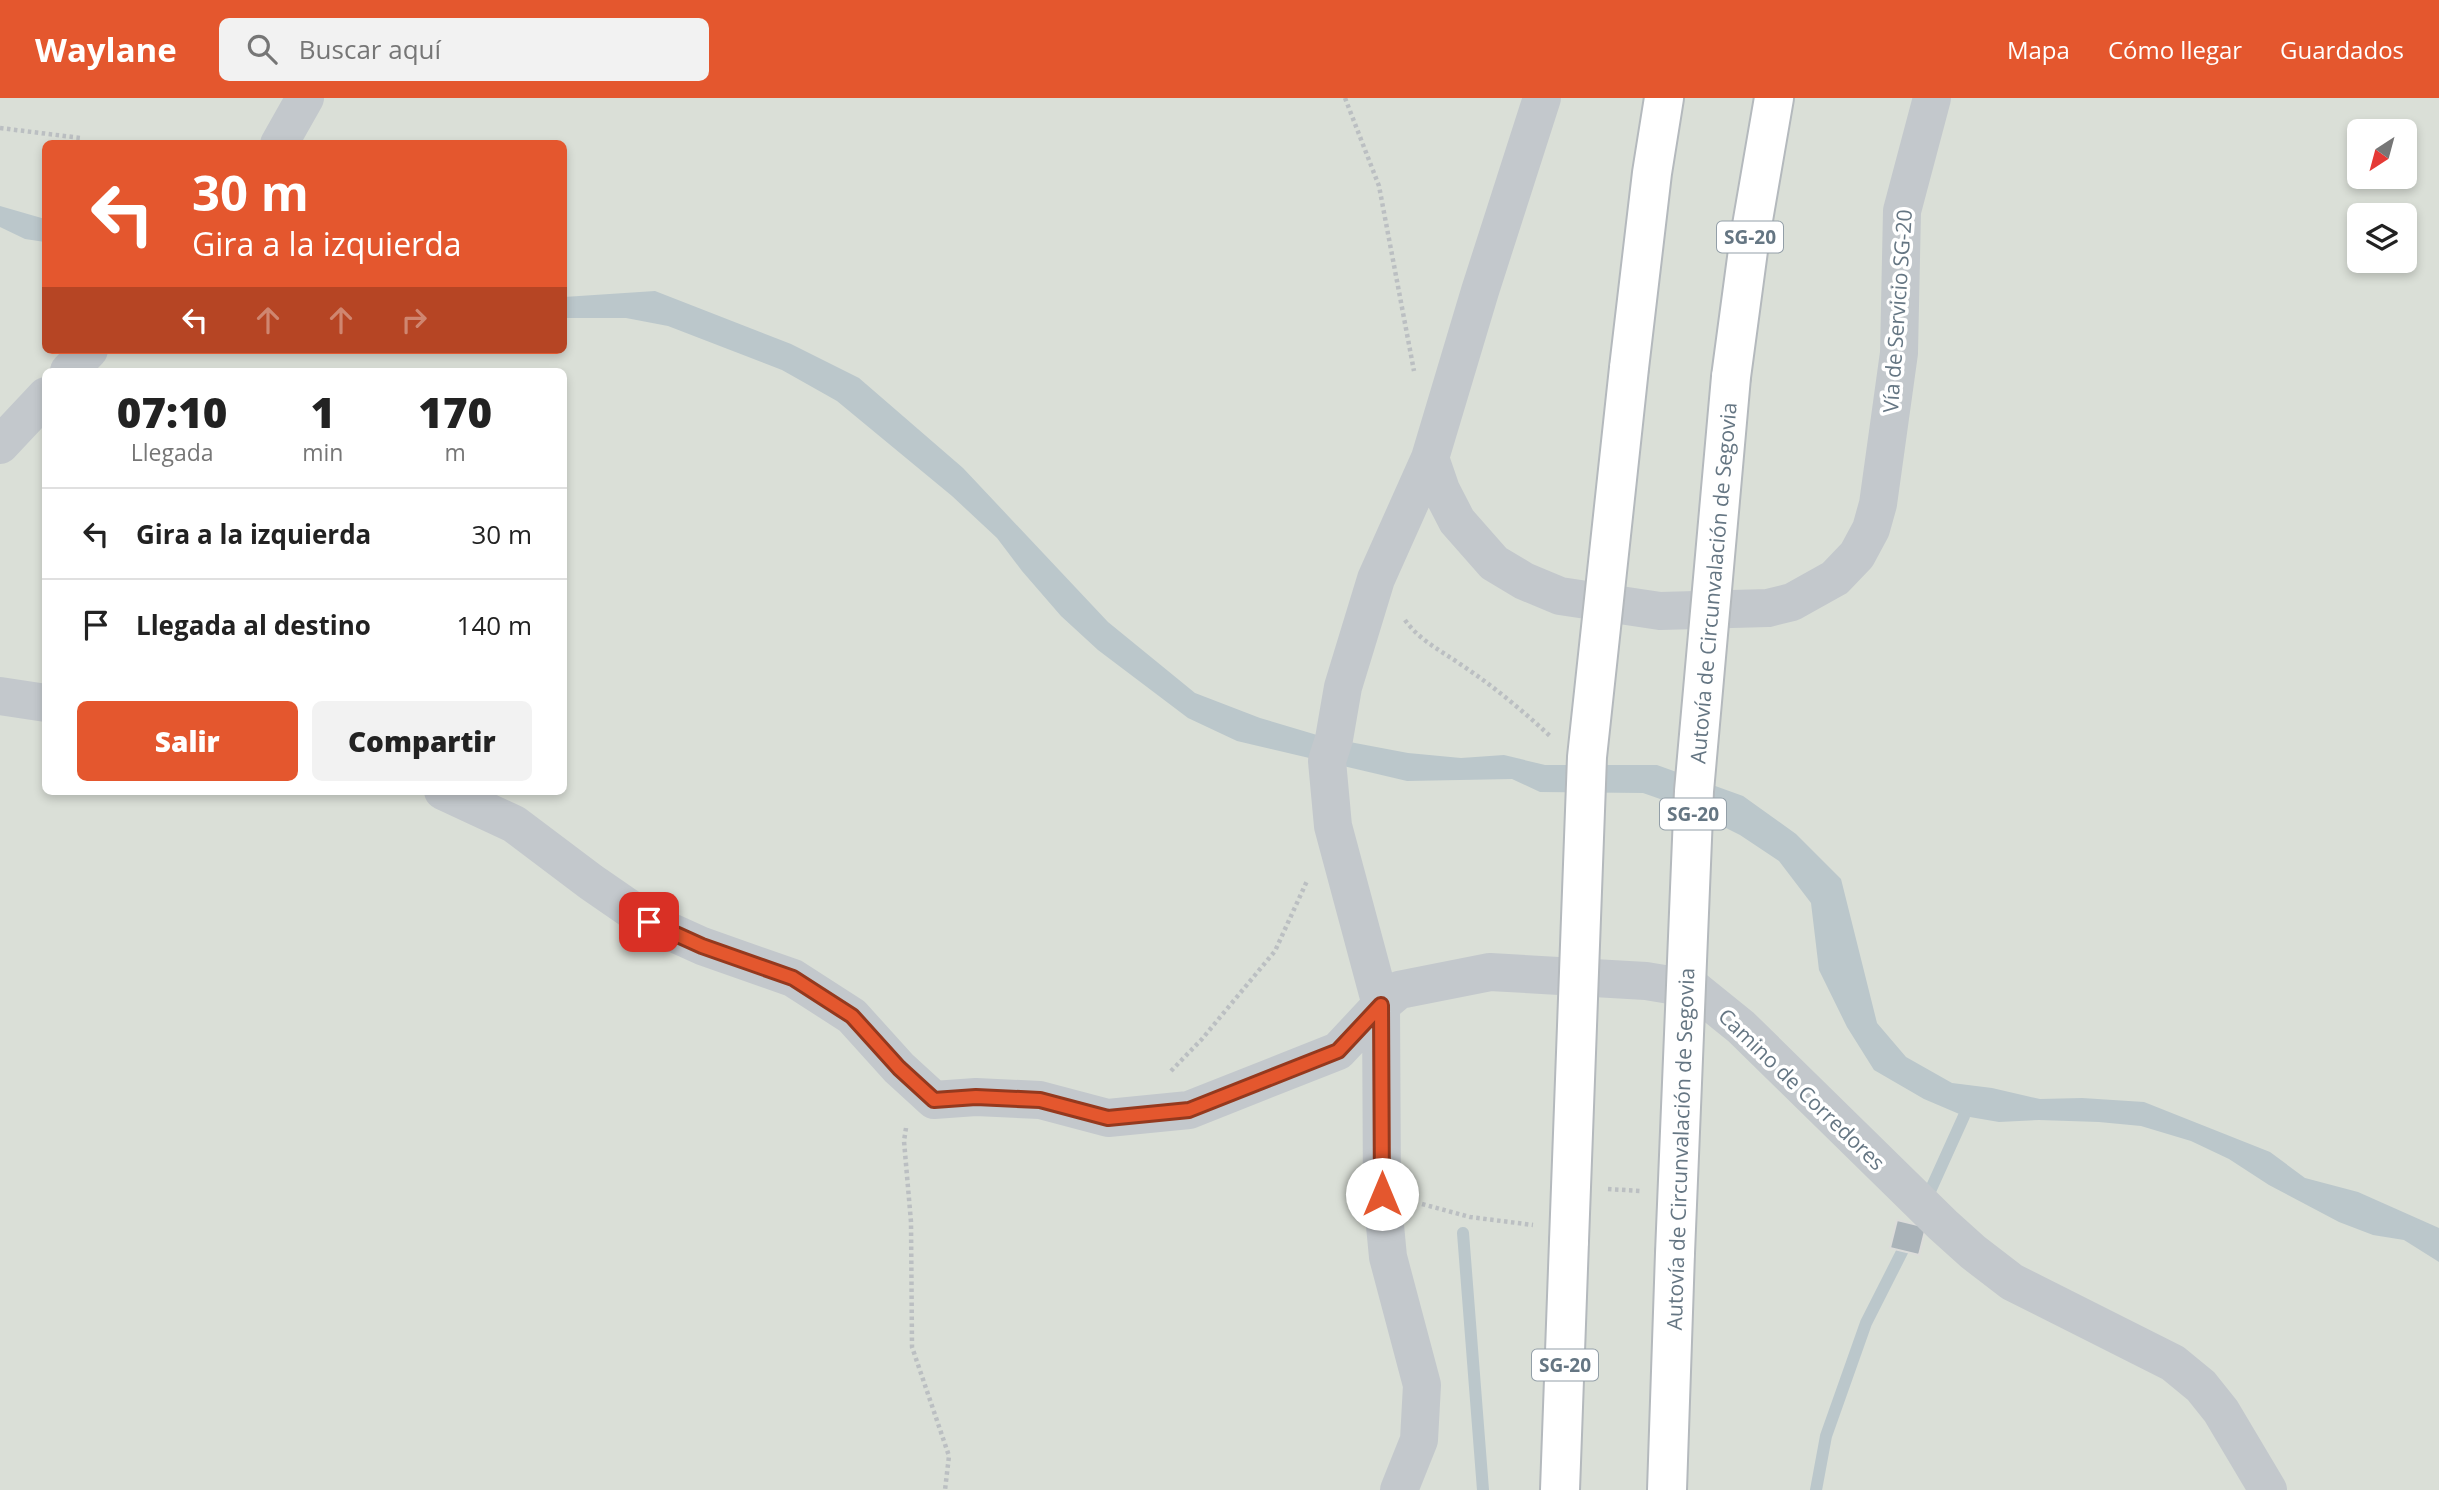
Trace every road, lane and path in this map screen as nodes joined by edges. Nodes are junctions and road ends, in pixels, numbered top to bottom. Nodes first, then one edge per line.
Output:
1 (305, 98) edge
2 (1345, 98) edge
3 (1542, 98) edge
4 (1664, 98) edge
5 (1774, 98) edge
6 (1932, 98) edge
7 (0, 128) edge
8 (81, 138) dead end
9 (281, 140) edge
10 (85, 354) edge
11 (72, 368) edge
12 (1415, 376) dead end
13 (42, 400) edge
14 (0, 445) edge
15 (1430, 458) junction
16 (1376, 579) junction
17 (0, 696) edge
18 (42, 702) edge
19 (1556, 742) dead end
20 (452, 795) edge
21 (1332, 826) junction
22 (1381, 1005) junction
23 (915, 1082) junction
24 (1127, 1116) junction
25 (1595, 1188) dead end
26 (1650, 1192) dead end
27 (1382, 1194) junction
28 (1553, 1233) junction
29 (945, 1490) edge
30 (1399, 1490) edge
31 (1560, 1490) edge
32 (1667, 1490) edge
33 (2268, 1490) edge

1 - 9 street
2 - 12 path
3 - 15 street
4 - 28 highway, SG-20, bridge
5 - 32 highway, Autovía de Circunvalación de Segovia / SG-20, bridge
6 - 15 street, Vía de Servicio SG-20
7 - 8 path
10 - 11 street
13 - 14 street
15 - 16 street
16 - 19 path
16 - 21 street
17 - 18 street
20 - 23 street, Camino de Corredores
21 - 22 street
21 - 24 path
22 - 24 street, Camino de Corredores
22 - 27 street
22 - 33 street, Camino de Corredores
23 - 24 street, Camino de Corredores
23 - 29 path
25 - 26 path
27 - 28 path
27 - 30 street
28 - 31 highway, SG-20

